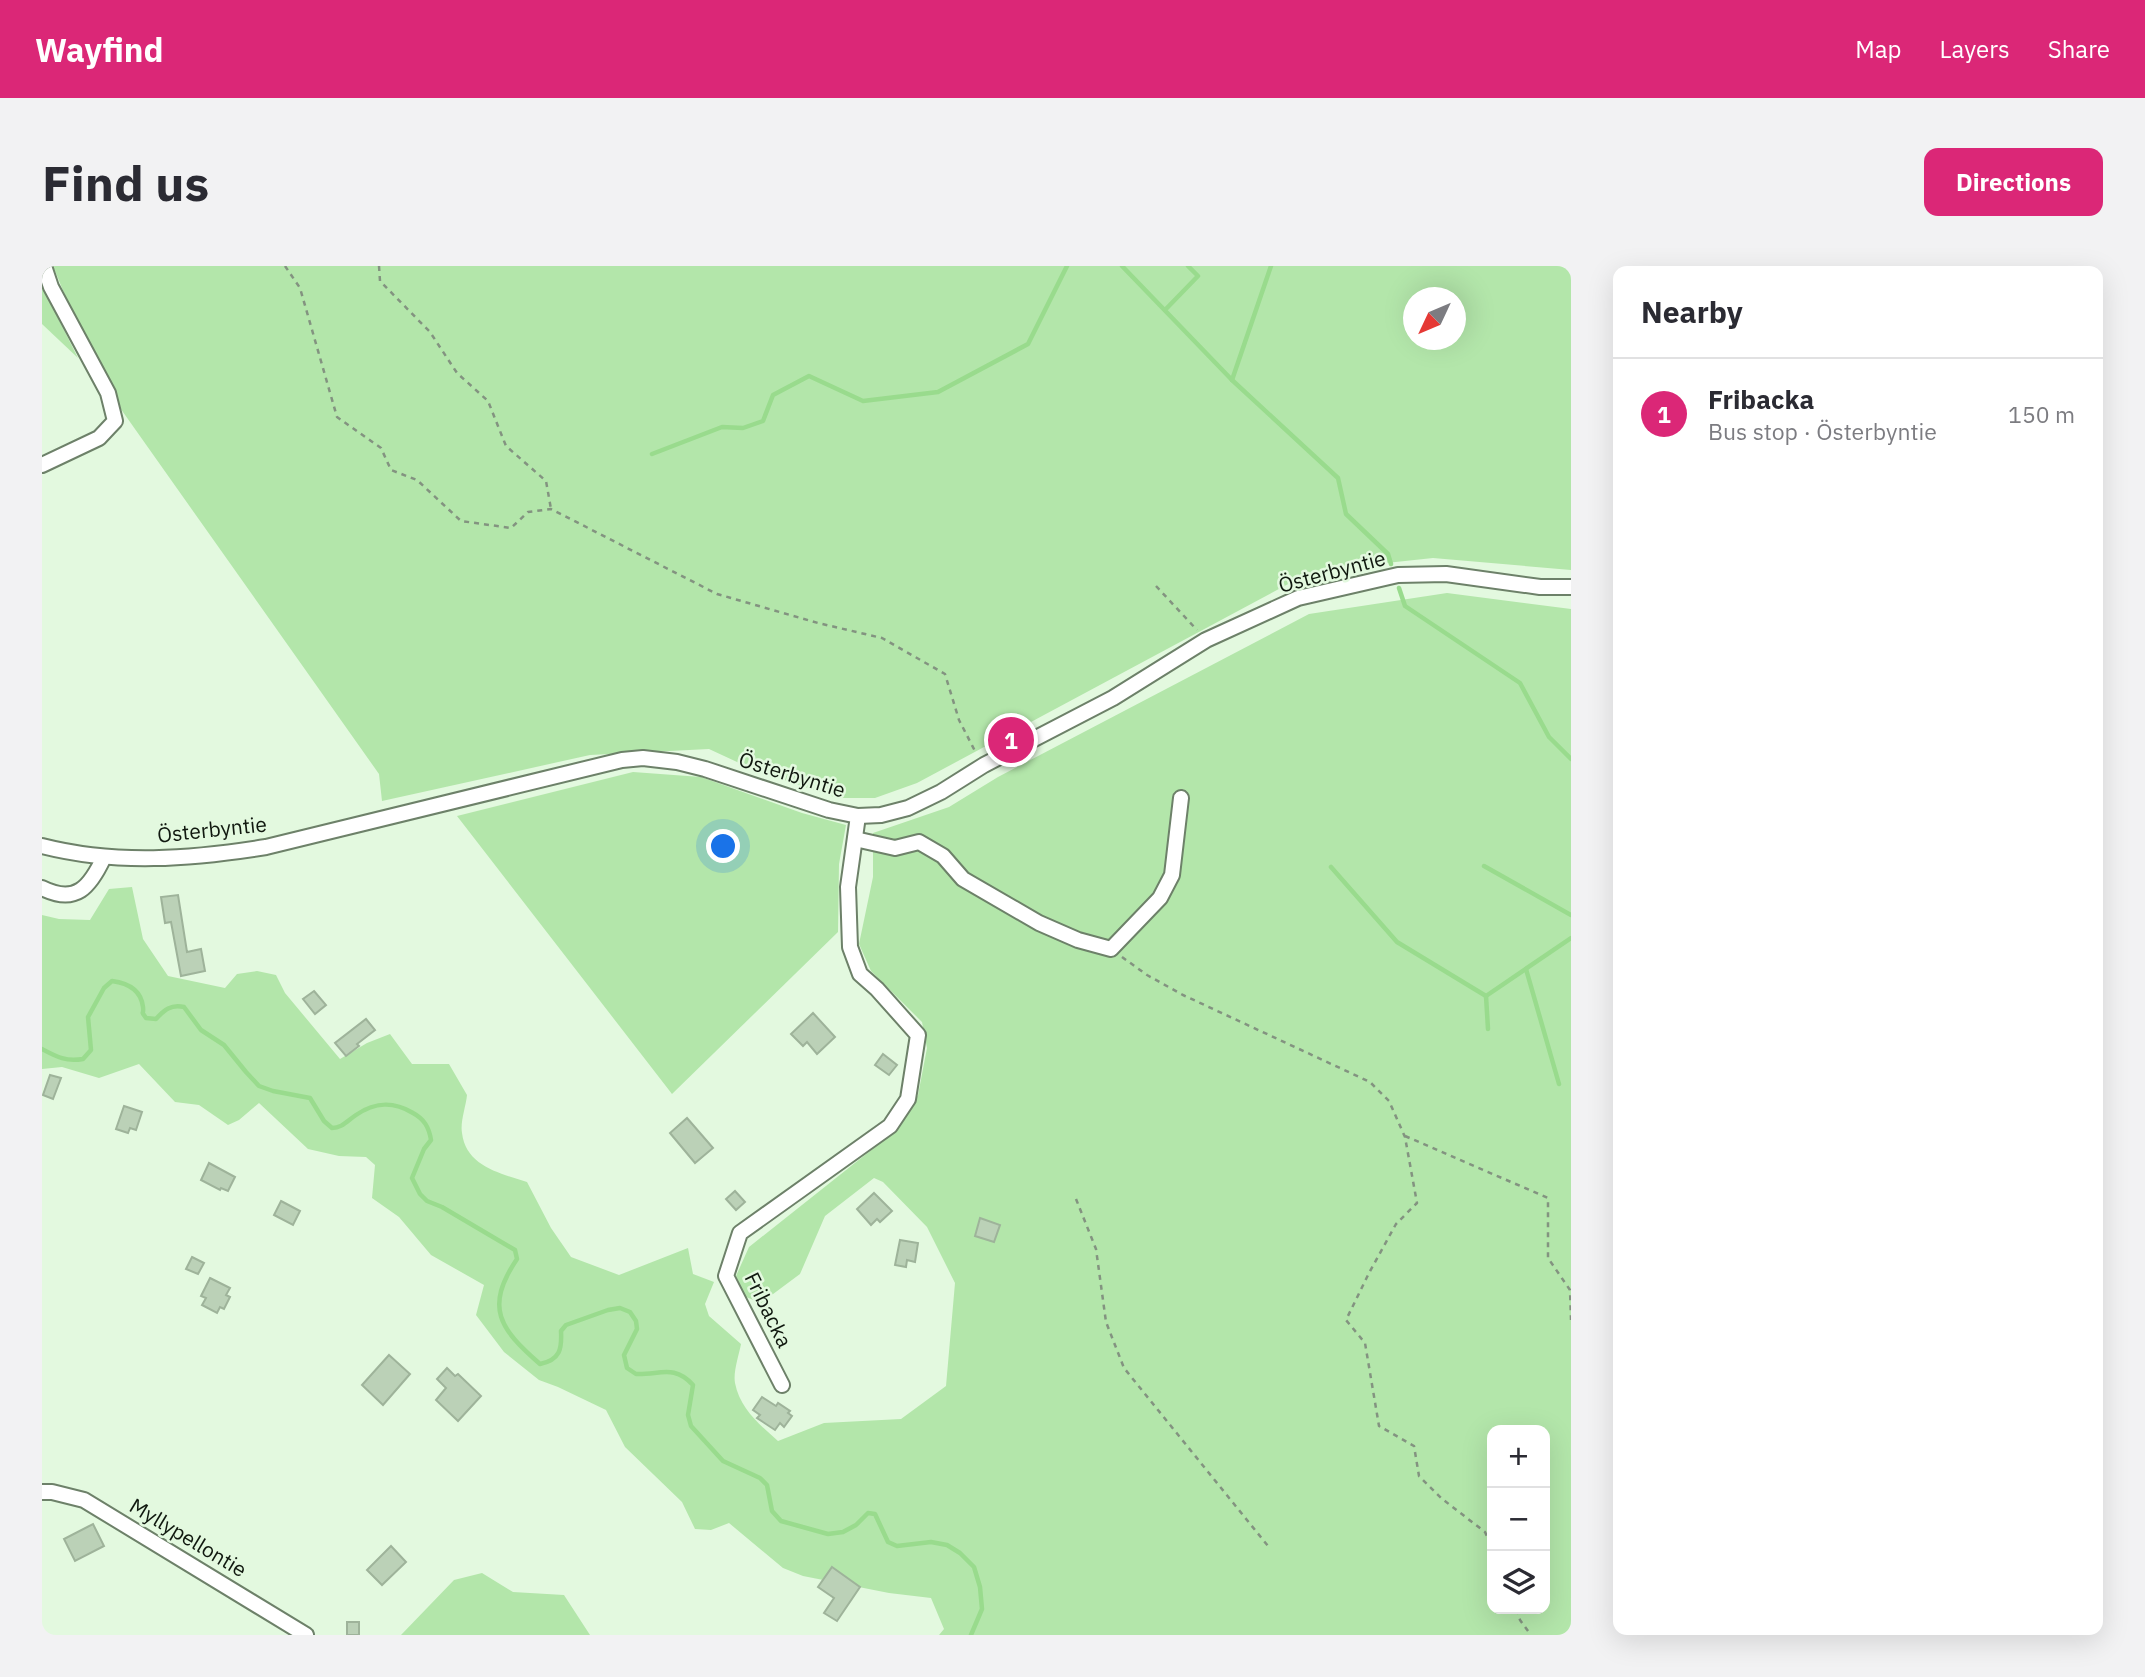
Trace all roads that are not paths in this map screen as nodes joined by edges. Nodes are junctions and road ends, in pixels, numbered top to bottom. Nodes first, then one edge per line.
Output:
1 (44, 266) edge
2 (42, 466) edge
3 (1571, 587) edge
4 (1181, 799) dead end
5 (859, 816) junction
6 (855, 839) junction
7 (42, 846) edge
8 (104, 857) junction
9 (42, 888) edge
10 (782, 1385) dead end
11 (42, 1492) edge
12 (306, 1635) edge

1 - 2 street
3 - 5 street, Österbyntie
4 - 6 street
5 - 6 street, Fribacka
5 - 8 street, Österbyntie
6 - 10 street, Fribacka
7 - 8 street, Österbyntie
8 - 9 street
11 - 12 street, Myllypellontie

